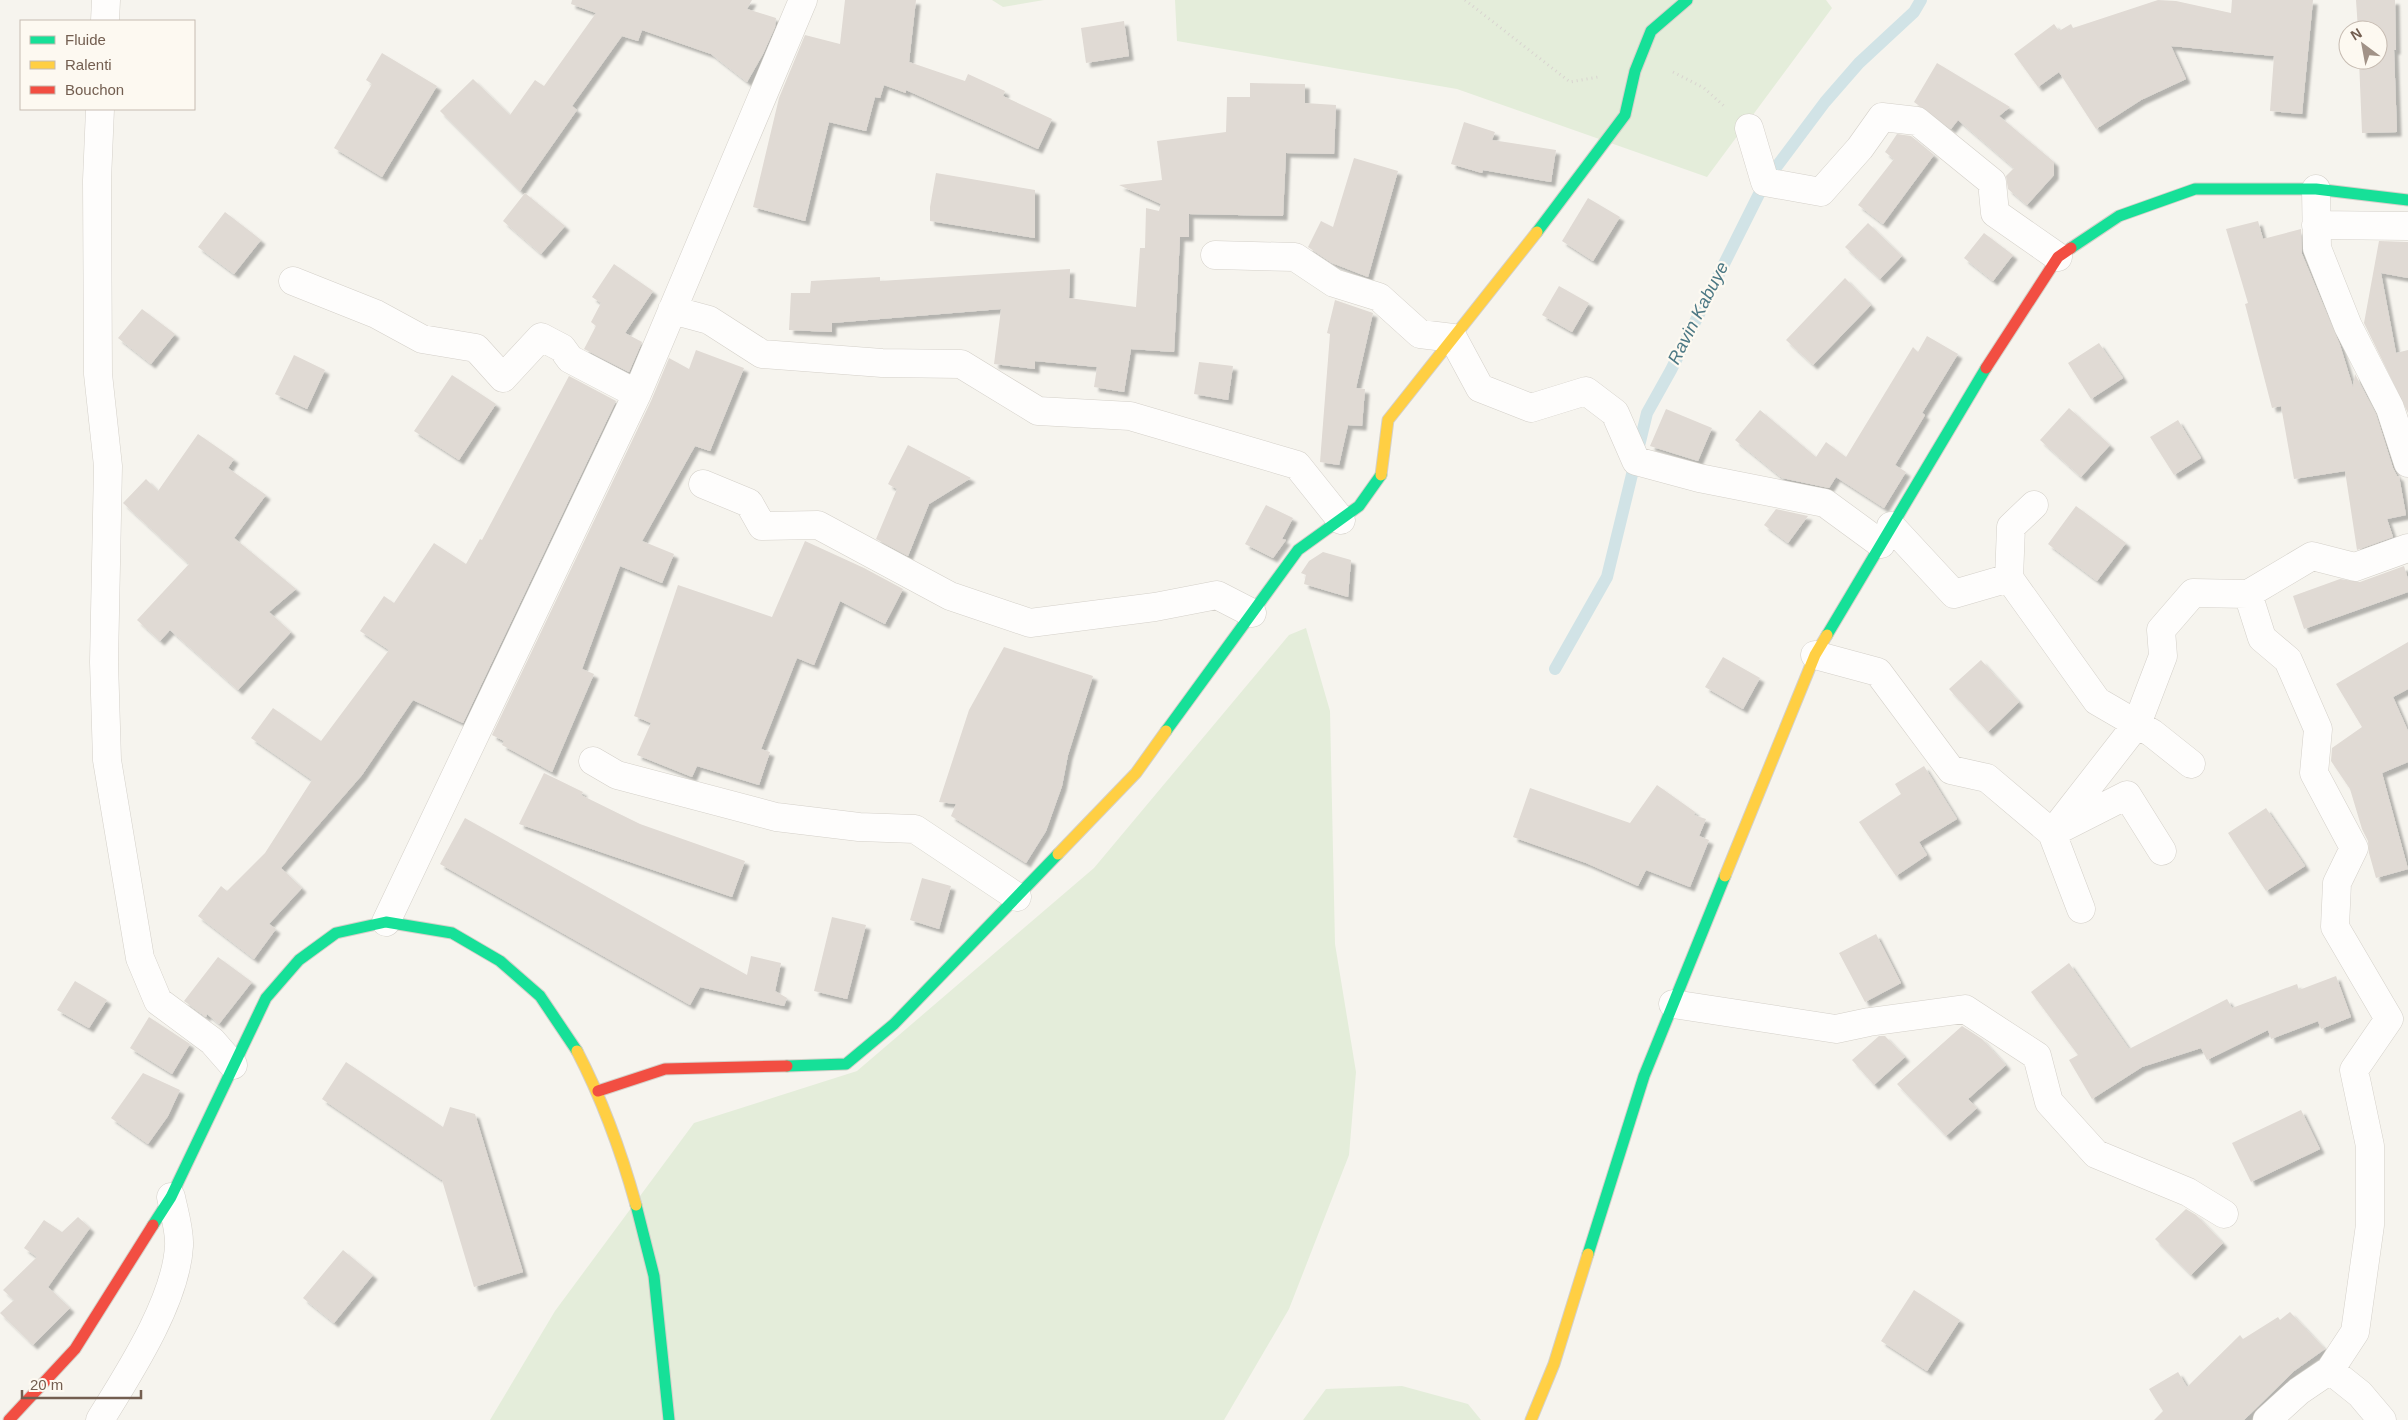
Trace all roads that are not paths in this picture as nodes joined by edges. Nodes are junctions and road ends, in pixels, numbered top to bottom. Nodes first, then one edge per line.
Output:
1 (106, 0) edge
2 (803, 0) edge
3 (1687, 0) edge
4 (105, 20) edge
5 (100, 110) edge
6 (1749, 128) dead end
7 (2316, 189) junction
8 (2408, 200) edge
9 (2316, 225) junction
10 (2408, 226) edge
11 (1215, 255) dead end
12 (2058, 257) junction
13 (293, 281) dead end
14 (672, 310) junction
15 (1453, 338) junction
16 (638, 394) junction
17 (2408, 463) edge
18 (703, 484) dead end
19 (2034, 505) dead end
20 (1340, 520) junction
21 (1886, 535) junction
22 (2408, 548) edge
23 (2009, 578) junction
24 (2248, 594) junction
25 (1252, 613) junction
26 (1815, 655) junction
27 (2137, 724) junction
28 (593, 761) dead end
29 (2191, 764) dead end
30 (2052, 833) junction
31 (2162, 851) dead end
32 (1017, 897) junction
33 (2081, 909) dead end
34 (386, 922) junction
35 (1672, 1004) junction
36 (233, 1065) junction
37 (598, 1091) junction
38 (171, 1197) junction
39 (2224, 1214) dead end
40 (2330, 1370) junction
41 (9, 1420) edge
42 (100, 1420) edge
43 (669, 1420) edge
44 (1531, 1420) edge
45 (2267, 1420) edge
46 (2382, 1420) edge

1 - 4 street
2 - 14 street
3 - 15 main road
5 - 36 street
6 - 12 street
7 - 8 main road
7 - 9 street
7 - 12 main road
9 - 10 street
9 - 17 street
11 - 15 street
12 - 21 main road
13 - 16 street
14 - 16 street
14 - 20 street
15 - 20 main road
15 - 21 street
16 - 34 street
18 - 25 street
19 - 23 street
20 - 25 main road
21 - 23 street
21 - 26 main road
22 - 24 street
23 - 27 street
24 - 27 street
24 - 40 street
25 - 32 main road
26 - 30 street
26 - 35 main road
27 - 29 street
27 - 30 street
28 - 32 street
30 - 31 street
30 - 33 street
32 - 37 main road
34 - 36 main road
34 - 37 main road
35 - 39 street
35 - 44 main road
36 - 38 main road
37 - 43 main road
38 - 41 main road
38 - 42 street
40 - 45 street
40 - 46 street

